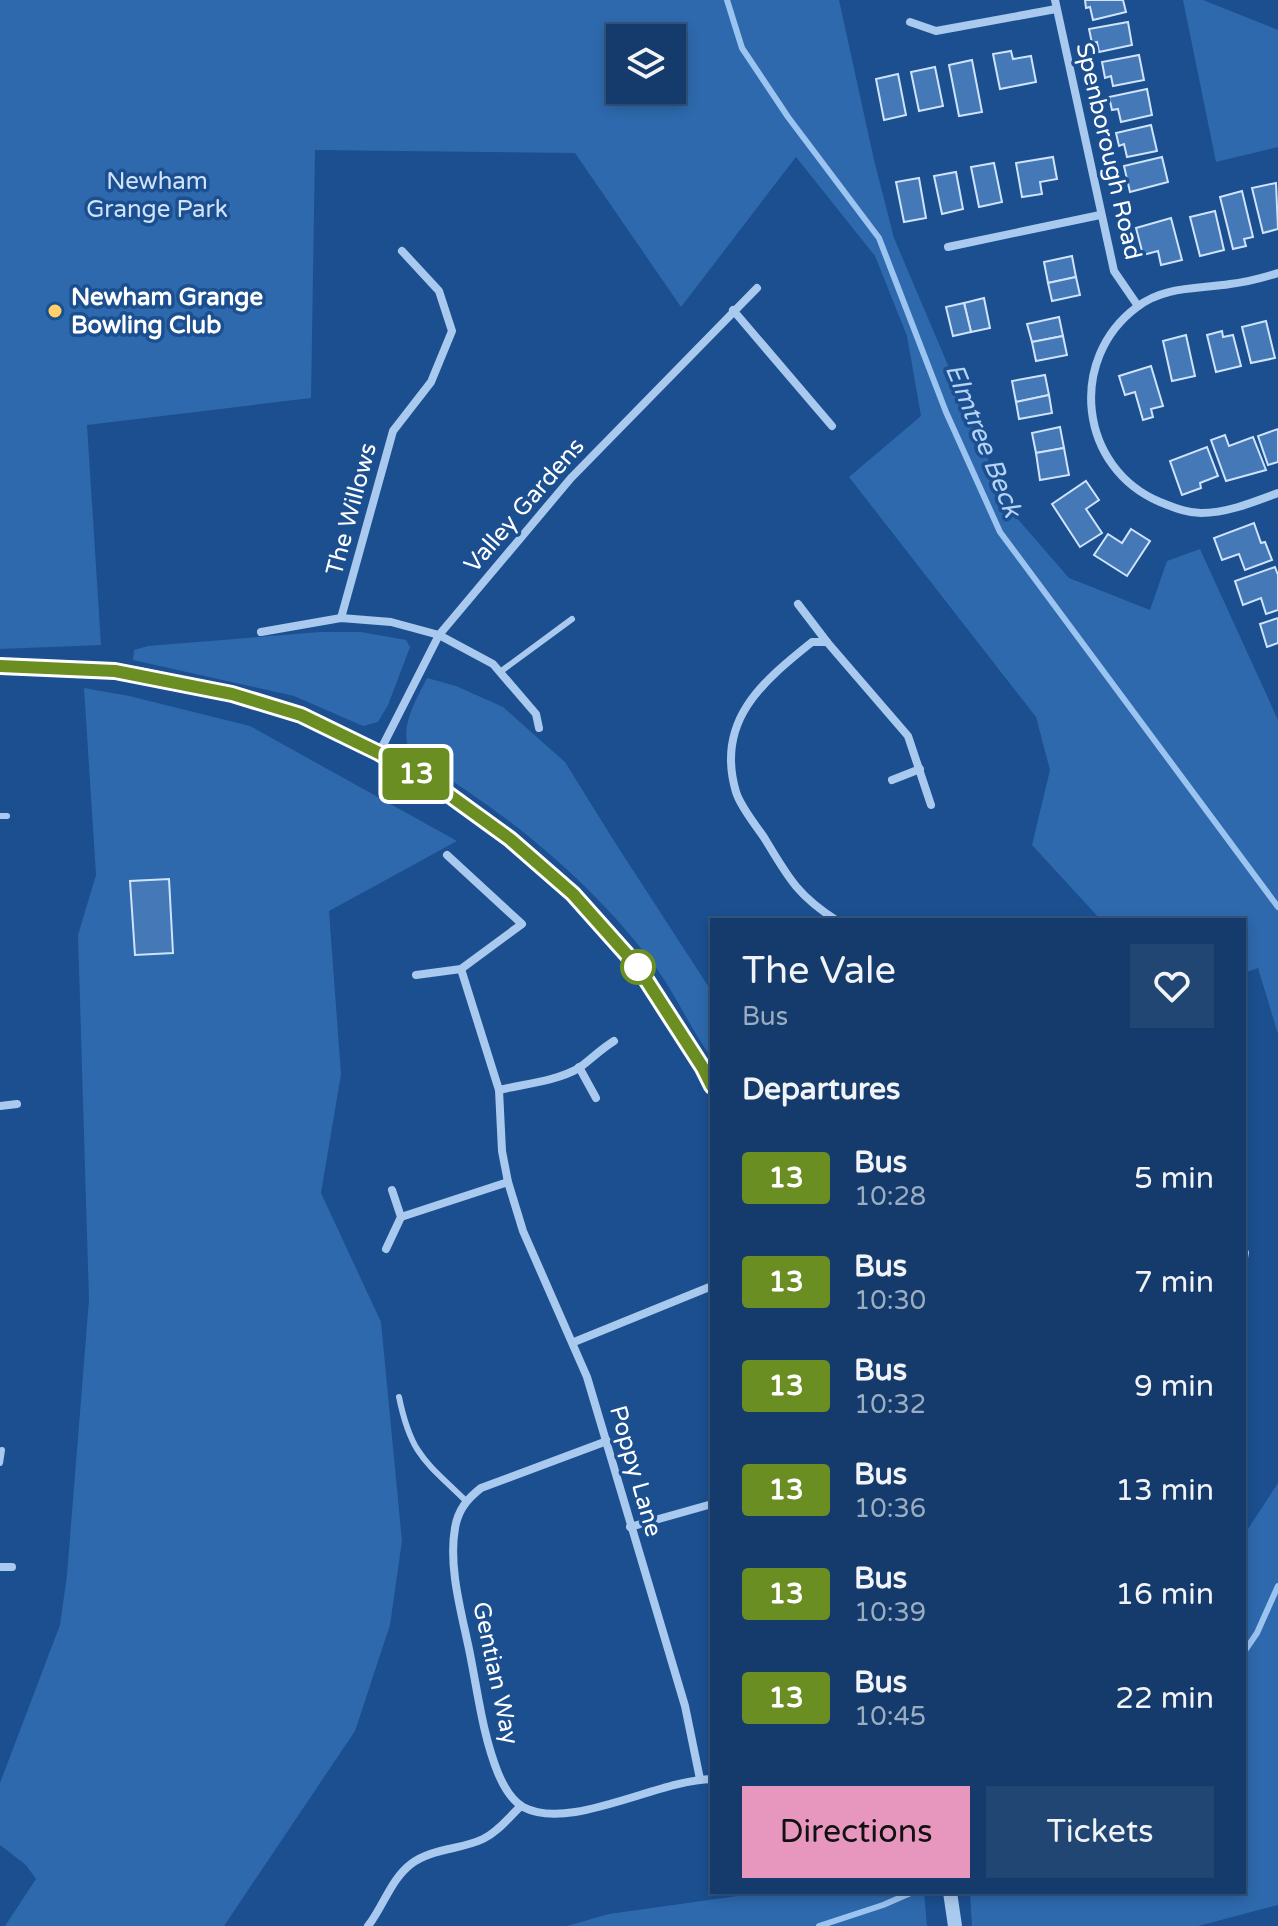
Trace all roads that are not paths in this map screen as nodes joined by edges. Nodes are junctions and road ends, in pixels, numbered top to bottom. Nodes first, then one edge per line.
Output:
1 (1056, 4) edge
2 (910, 22) dead end
3 (1100, 215) junction
4 (948, 247) dead end
5 (402, 251) dead end
6 (1278, 273) edge
7 (757, 288) dead end
8 (1138, 306) junction
9 (733, 310) junction
10 (832, 426) dead end
11 (1278, 493) edge
12 (1267, 497) junction
13 (1278, 501) edge
14 (798, 604) dead end
15 (341, 618) junction
16 (572, 619) dead end
17 (261, 632) dead end
18 (439, 635) junction
19 (827, 642) junction
20 (0, 666) edge
21 (500, 672) junction
22 (539, 728) dead end
23 (379, 753) junction
24 (920, 769) junction
25 (892, 780) dead end
26 (931, 805) dead end
27 (447, 855) dead end
28 (833, 918) edge
29 (461, 969) junction
30 (416, 975) dead end
31 (614, 1041) dead end
32 (579, 1067) junction
33 (710, 1082) edge
34 (499, 1090) junction
35 (596, 1098) dead end
36 (17, 1104) dead end
37 (0, 1106) edge
38 (508, 1182) junction
39 (392, 1190) dead end
40 (401, 1217) junction
41 (386, 1249) dead end
42 (710, 1287) edge
43 (574, 1342) junction
44 (399, 1397) dead end
45 (607, 1441) junction
46 (2, 1450) edge
47 (0, 1463) edge
48 (465, 1500) junction
49 (710, 1505) edge
50 (630, 1527) junction
51 (0, 1567) edge
52 (12, 1567) dead end
53 (700, 1779) junction
54 (710, 1779) edge
55 (521, 1806) junction
56 (950, 1894) edge
57 (368, 1926) edge
58 (955, 1926) edge

1 - 2 street
1 - 3 street, Spenborough Road
3 - 4 street
3 - 8 street, Spenborough Road
5 - 15 street, The Willows
6 - 8 street
7 - 9 street, Valley Gardens
8 - 12 street
9 - 10 street
9 - 18 street, Valley Gardens
11 - 12 street
12 - 13 street
14 - 19 street
15 - 17 street
15 - 18 street
16 - 21 lane
18 - 21 street
18 - 23 street, Valley Gardens
19 - 24 street
19 - 28 street
20 - 23 street
21 - 22 street
23 - 33 street
24 - 25 street
24 - 26 street
27 - 29 street
29 - 30 street
29 - 34 street, Poppy Lane
31 - 32 street
32 - 34 street
32 - 35 street
34 - 38 street, Poppy Lane
36 - 37 street
38 - 40 street
38 - 43 street, Poppy Lane
39 - 40 street
40 - 41 street
42 - 43 street
43 - 45 street, Poppy Lane
44 - 48 lane
45 - 48 street
45 - 50 street, Poppy Lane
46 - 47 lane
48 - 55 street, Gentian Way
49 - 50 street
50 - 53 street, Poppy Lane
51 - 52 street
53 - 54 street
53 - 55 street
55 - 57 street
56 - 58 street

